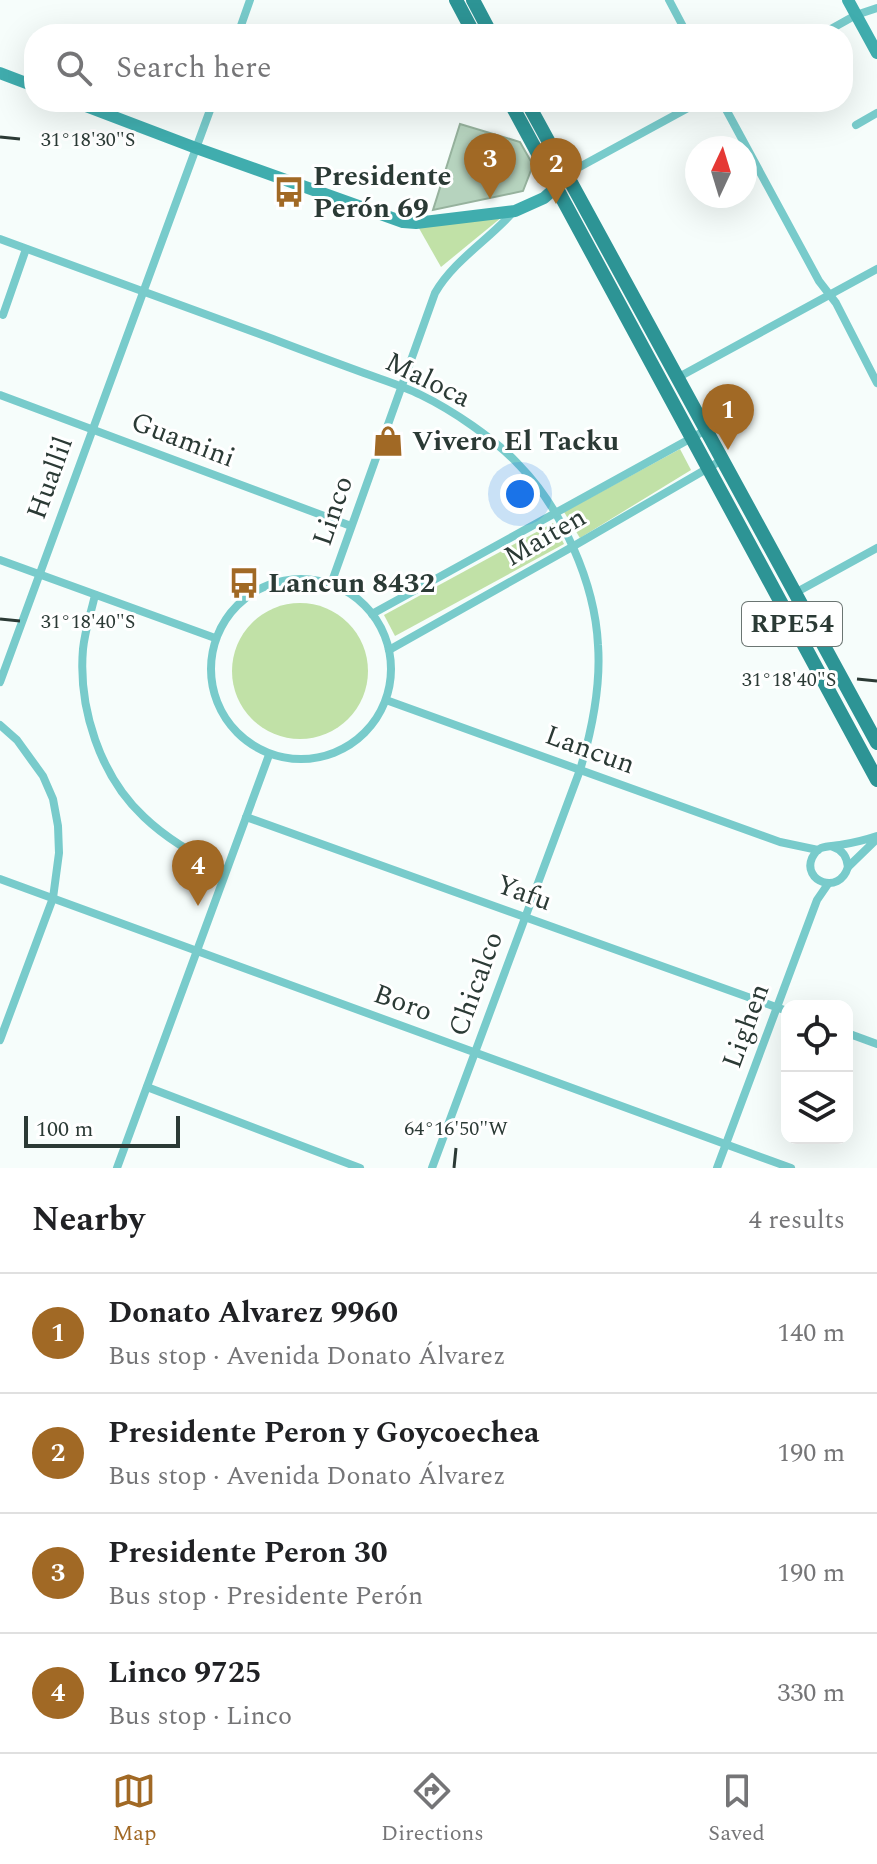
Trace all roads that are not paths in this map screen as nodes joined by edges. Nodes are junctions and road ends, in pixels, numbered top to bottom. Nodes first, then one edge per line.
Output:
1 (473, 0) edge
2 (669, 0) edge
3 (848, 0) edge
4 (248, 1) edge
5 (457, 1) edge
6 (877, 8) edge
7 (856, 15) junction
8 (241, 24) edge
9 (469, 24) edge
10 (486, 24) edge
11 (682, 24) edge
12 (840, 24) edge
13 (877, 53) edge
14 (0, 73) edge
15 (24, 82) edge
16 (101, 112) edge
17 (209, 112) edge
18 (515, 112) edge
19 (532, 112) edge
20 (681, 112) edge
21 (727, 112) edge
22 (877, 113) edge
23 (856, 125) dead end
24 (196, 148) junction
25 (567, 177) junction
26 (555, 188) junction
27 (515, 211) junction
28 (0, 239) edge
29 (26, 249) junction
30 (877, 269) edge
31 (142, 290) junction
32 (830, 294) junction
33 (3, 315) dead end
34 (677, 378) junction
35 (877, 383) edge
36 (401, 386) junction
37 (0, 395) edge
38 (91, 429) junction
39 (706, 430) junction
40 (692, 438) junction
41 (722, 460) junction
42 (708, 467) junction
43 (555, 513) junction
44 (351, 526) junction
45 (572, 547) junction
46 (877, 548) edge
47 (0, 560) edge
48 (39, 574) junction
49 (331, 584) junction
50 (795, 593) junction
51 (95, 595) junction
52 (372, 614) junction
53 (215, 638) junction
54 (389, 650) junction
55 (0, 682) edge
56 (386, 700) junction
57 (0, 725) edge
58 (877, 743) edge
59 (269, 755) junction
60 (580, 770) junction
61 (877, 780) edge
62 (246, 817) junction
63 (877, 838) edge
64 (780, 842) junction
65 (832, 847) junction
66 (818, 850) junction
67 (848, 867) junction
68 (226, 870) junction
69 (812, 871) junction
70 (0, 879) edge
71 (828, 884) junction
72 (53, 898) junction
73 (817, 900) junction
74 (524, 917) junction
75 (197, 951) junction
76 (776, 1007) junction
77 (781, 1009) edge
78 (853, 1035) edge
79 (0, 1040) edge
80 (877, 1044) edge
81 (475, 1052) junction
82 (147, 1087) junction
83 (725, 1145) junction
84 (117, 1168) edge
85 (360, 1168) edge
86 (432, 1168) edge
87 (717, 1168) edge
88 (791, 1168) edge

1 - 10 main road
2 - 11 street
3 - 7 main road
4 - 8 street
5 - 9 main road
6 - 7 street
7 - 12 street
7 - 13 main road
14 - 15 main road
16 - 24 main road
17 - 24 street, Huallil
18 - 26 main road, RPE54
19 - 25 main road, RPE54
20 - 25 street
21 - 32 street
22 - 23 street
24 - 27 main road
24 - 31 street, Huallil
25 - 26 main road
25 - 34 main road, RPE54
26 - 27 main road
26 - 40 main road, RPE54
27 - 36 street, Linco
28 - 29 street, Maloca
29 - 31 street, Maloca
29 - 33 street
30 - 32 street
31 - 36 street, Maloca
31 - 38 street, Huallil
32 - 34 street
32 - 35 street
34 - 39 main road, RPE54
36 - 43 street, Maloca
36 - 44 street, Linco
37 - 38 street, Guamini
38 - 44 street, Guamini
38 - 48 street, Huallil
39 - 40 street, Maiten
39 - 41 main road, RPE54
40 - 42 main road, RPE54
40 - 43 street, Maiten
41 - 42 street, Maiten
41 - 50 main road, RPE54
42 - 45 street, Maiten
42 - 61 main road, RPE54
43 - 45 street, Maloca
43 - 52 street, Maiten
44 - 49 street, Linco
45 - 54 street, Maiten
45 - 60 street, Maloca
46 - 50 street
47 - 48 street
48 - 51 street
48 - 55 street, Huallil
49 - 52 street, Linco
49 - 53 street
50 - 58 main road, RPE54
51 - 53 street
51 - 68 street
52 - 54 street, Linco
53 - 59 street
54 - 56 street, Linco
56 - 59 street, Linco
56 - 60 street, Lancun
57 - 72 street
59 - 62 street
60 - 64 street, Lancun
60 - 74 street, Chicalco
62 - 68 street
62 - 74 street, Yafu
63 - 65 street, Lancun
63 - 67 street, Lancun
64 - 66 street, Lancun
64 - 69 street, Lancun
65 - 66 street, Lancun
65 - 67 street
66 - 69 street
67 - 71 street, Lancun
68 - 75 street
69 - 71 street, Lancun
69 - 73 street, Lighen
70 - 72 street, Boro
71 - 73 street, Lighen
72 - 75 street, Boro
72 - 79 street
73 - 76 street, Lighen
74 - 76 street, Yafu
74 - 81 street, Chicalco
75 - 81 street, Boro
75 - 82 street
76 - 77 street, Yafu
76 - 83 street, Lighen
78 - 80 street
81 - 83 street, Boro
81 - 86 street, Chicalco
82 - 84 street
82 - 85 street
83 - 87 street, Lighen
83 - 88 street, Boro

